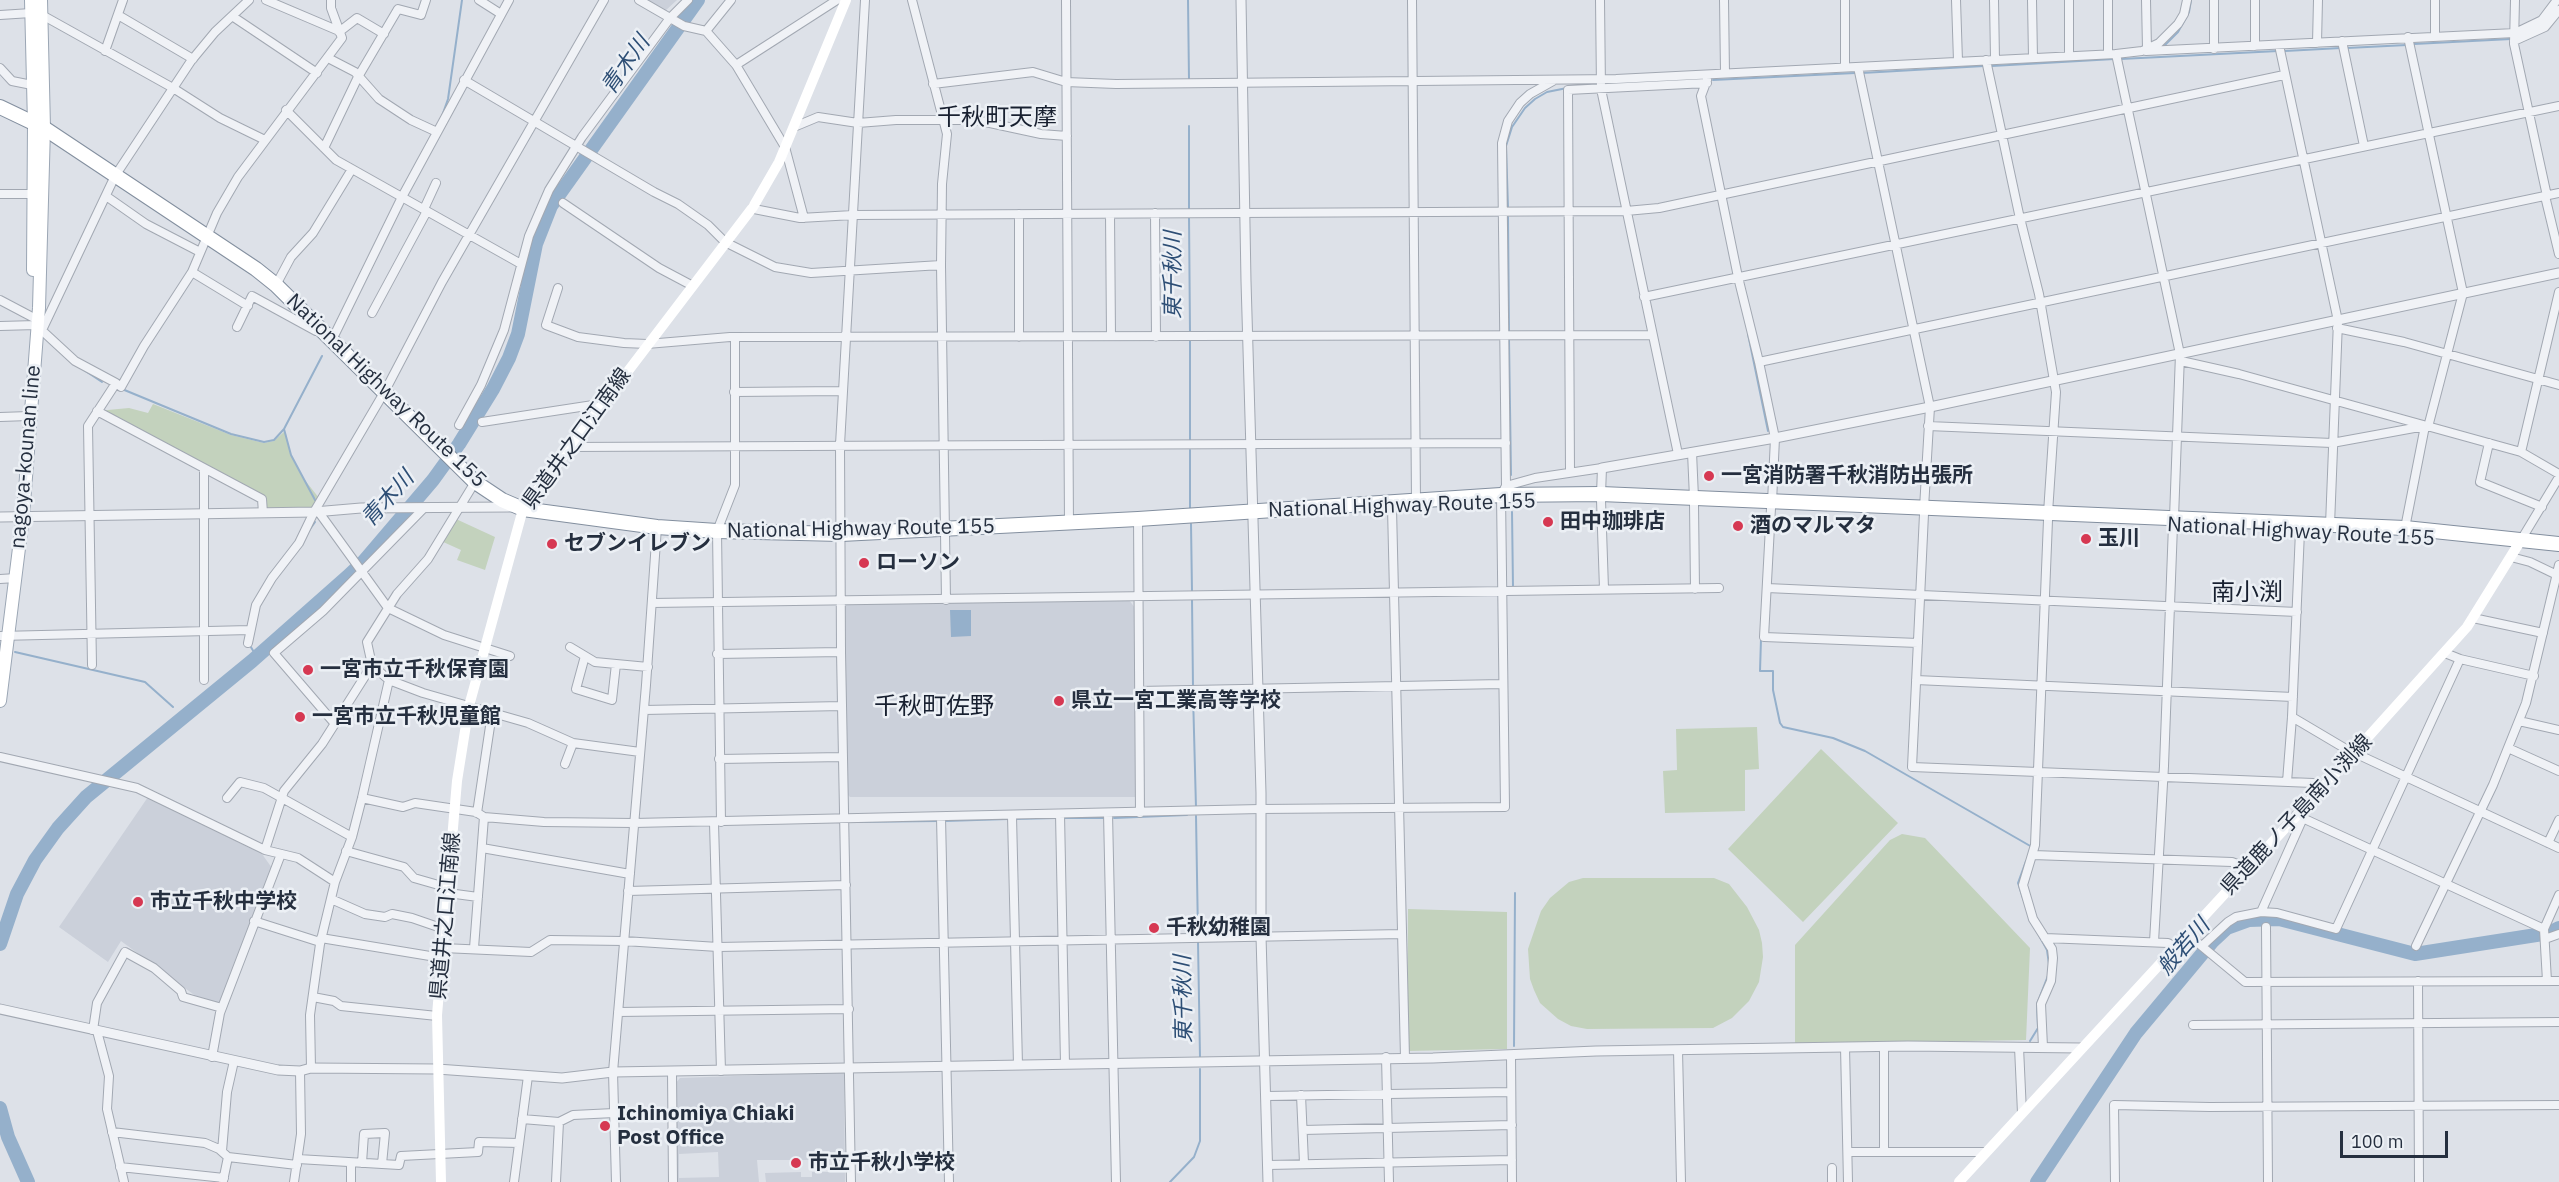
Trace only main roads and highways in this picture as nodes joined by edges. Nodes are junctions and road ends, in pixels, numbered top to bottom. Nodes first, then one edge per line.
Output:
1 (31, 0) edge
2 (41, 0) edge
3 (846, 0) edge
4 (37, 14) junction
5 (0, 107) edge
6 (39, 126) junction
7 (38, 325) junction
8 (1503, 494) junction
9 (523, 509) junction
10 (1252, 511) junction
11 (2173, 522) junction
12 (2559, 544) edge
13 (2516, 548) junction
14 (2559, 552) edge
15 (4, 635) edge
16 (0, 701) edge
17 (441, 1182) edge
18 (1959, 1182) edge

1 - 4 main road, nagoya-kounan line
2 - 4 main road, nagoya-kounan line
3 - 9 main road, 県道井之口江南線
4 - 6 main road, nagoya-kounan line
4 - 6 main road, nagoya-kounan line
5 - 6 highway, National Highway Route 155
6 - 7 main road, nagoya-kounan line
6 - 7 main road, nagoya-kounan line
6 - 9 highway, National Highway Route 155
7 - 15 main road, nagoya-kounan line
8 - 10 highway, National Highway Route 155
8 - 10 highway, National Highway Route 155
8 - 11 highway, National Highway Route 155
9 - 10 highway, National Highway Route 155
9 - 17 main road, 県道井之口江南線
11 - 13 highway, National Highway Route 155
11 - 13 highway, National Highway Route 155
12 - 13 highway, National Highway Route 155
13 - 14 highway, National Highway Route 155
13 - 18 main road, 県道鹿ノ子島南小渕線
15 - 16 main road, nagoya-kounan line

